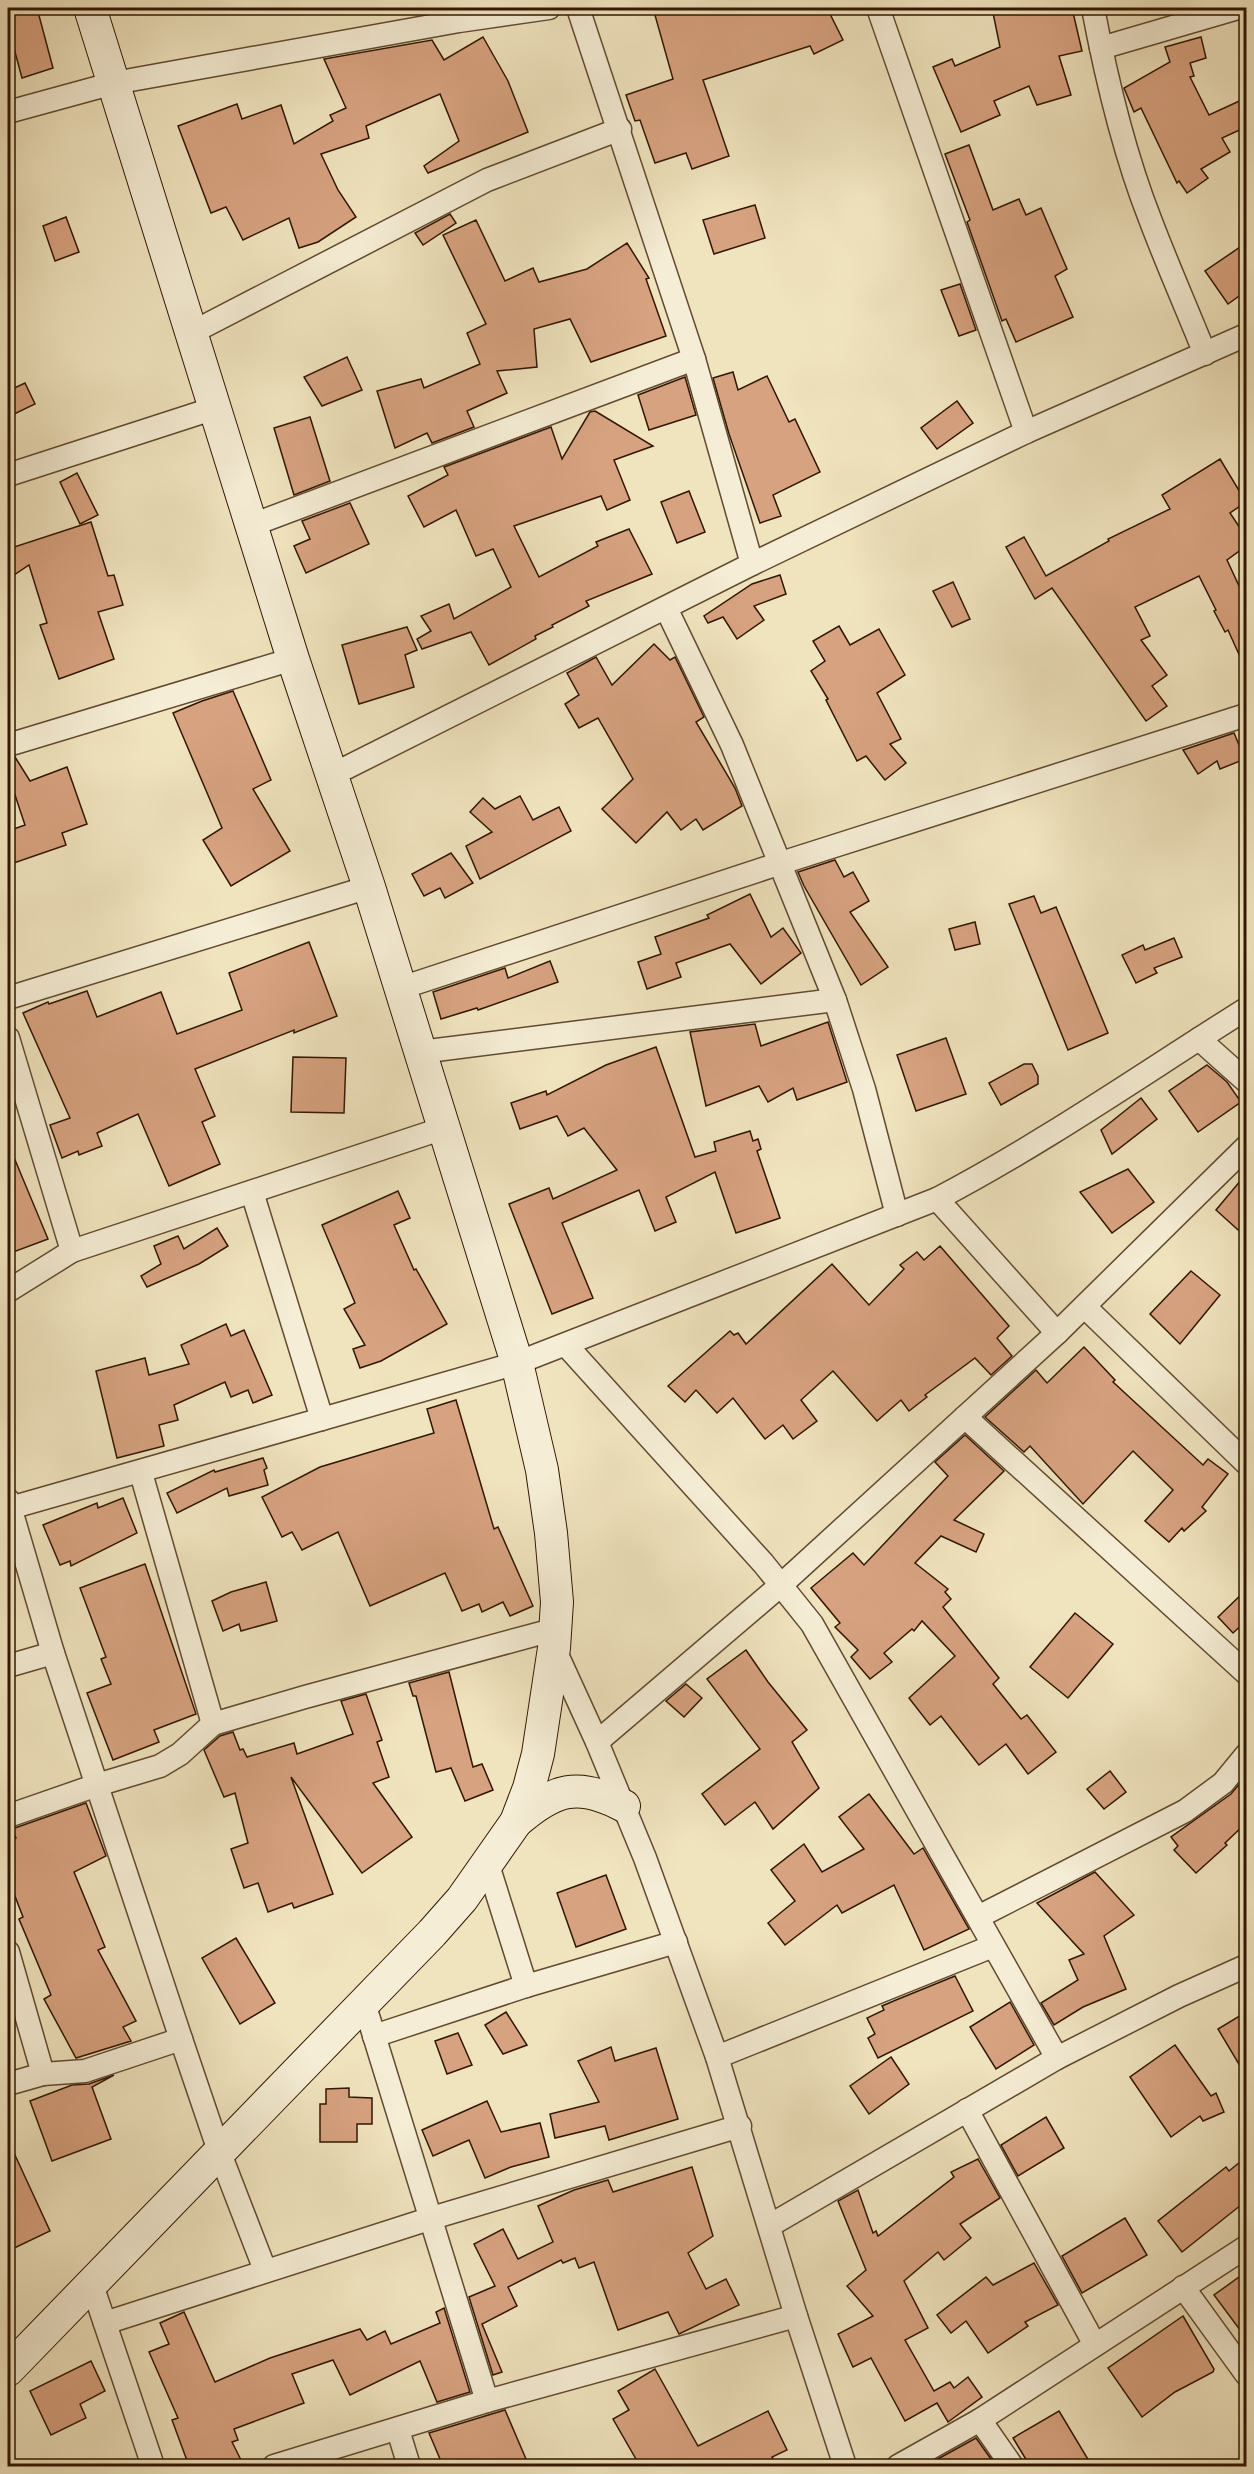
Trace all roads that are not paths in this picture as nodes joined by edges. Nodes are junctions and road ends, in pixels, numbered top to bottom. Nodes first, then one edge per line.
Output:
1 (90, 8) edge
2 (549, 8) edge
3 (578, 8) edge
4 (878, 8) edge
5 (1093, 8) edge
6 (1238, 8) edge
7 (1101, 48) junction
8 (114, 83) junction
9 (8, 112) edge
10 (620, 129) junction
11 (193, 332) junction
12 (1246, 335) edge
13 (1205, 354) junction
14 (694, 359) junction
15 (215, 408) junction
16 (1026, 432) junction
17 (8, 476) edge
18 (252, 525) junction
19 (752, 564) junction
20 (666, 608) junction
21 (293, 659) junction
22 (1246, 715) edge
23 (8, 745) edge
24 (332, 775) junction
25 (780, 862) junction
26 (369, 888) junction
27 (400, 988) junction
28 (8, 998) edge
29 (836, 1000) junction
30 (1246, 1009) edge
31 (8, 1038) edge
32 (1199, 1039) junction
33 (420, 1052) junction
34 (1246, 1081) edge
35 (444, 1128) junction
36 (1246, 1147) edge
37 (252, 1192) junction
38 (937, 1198) junction
39 (897, 1215) junction
40 (72, 1251) junction
41 (8, 1291) edge
42 (1085, 1307) junction
43 (1057, 1334) junction
44 (566, 1345) junction
45 (517, 1363) junction
46 (965, 1417) junction
47 (322, 1419) junction
48 (1246, 1463) edge
49 (141, 1473) junction
50 (9, 1504) edge
51 (781, 1585) junction
52 (555, 1639) junction
53 (53, 1653) junction
54 (8, 1666) edge
55 (1246, 1673) edge
56 (213, 1724) junction
57 (597, 1742) junction
58 (1246, 1755) edge
59 (97, 1785) junction
60 (624, 1806) junction
61 (8, 1816) edge
62 (516, 1822) junction
63 (488, 1865) junction
64 (978, 1917) junction
65 (676, 1942) junction
66 (993, 1946) junction
67 (8, 1952) edge
68 (1246, 1966) edge
69 (526, 1986) junction
70 (364, 2003) junction
71 (374, 2036) junction
72 (181, 2038) junction
73 (717, 2057) junction
74 (1057, 2058) junction
75 (43, 2074) junction
76 (8, 2084) edge
77 (967, 2110) junction
78 (740, 2126) junction
79 (219, 2151) junction
80 (432, 2218) junction
81 (769, 2226) junction
82 (1246, 2247) edge
83 (265, 2270) junction
84 (92, 2285) junction
85 (1183, 2287) junction
86 (795, 2316) junction
87 (105, 2323) junction
88 (1095, 2345) junction
89 (8, 2370) edge
90 (1246, 2374) edge
91 (487, 2401) junction
92 (981, 2420) junction
93 (398, 2430) junction
94 (153, 2466) edge
95 (274, 2466) edge
96 (409, 2466) edge
97 (845, 2466) edge
98 (898, 2466) edge
99 (1012, 2466) edge

1 - 8 street
2 - 8 street
3 - 10 street
4 - 16 street
5 - 7 street
6 - 7 street
7 - 13 street
8 - 9 street
8 - 11 street
10 - 11 street
10 - 14 street
11 - 15 street
12 - 13 street
13 - 16 street
14 - 18 street
14 - 19 street
15 - 17 street
15 - 18 street
16 - 19 street
18 - 21 street
19 - 20 street
20 - 24 street
20 - 25 street
21 - 23 street
21 - 24 street
22 - 25 street
24 - 26 street
25 - 27 street
25 - 29 street
26 - 27 street
26 - 28 street
27 - 33 street
29 - 33 street
29 - 39 street
30 - 32 street
31 - 40 street
32 - 34 street
32 - 38 street
33 - 35 street
35 - 37 street
35 - 45 street
36 - 42 street
37 - 40 street
37 - 47 street
38 - 39 street
38 - 43 street
39 - 44 street
40 - 41 street
42 - 43 street
42 - 48 street
43 - 46 street
44 - 45 street
44 - 51 street
45 - 47 street
45 - 52 street
46 - 51 street
46 - 55 street
47 - 49 street
49 - 50 street
49 - 56 street
50 - 53 street
51 - 57 street
51 - 64 street
52 - 56 street
52 - 57 street
52 - 62 street
53 - 54 street
53 - 59 street
56 - 59 street
57 - 60 street
58 - 64 street
59 - 61 street
59 - 72 street
60 - 62 street
60 - 65 street
62 - 63 street
63 - 69 street
63 - 70 street
64 - 66 street
65 - 69 street
65 - 73 street
66 - 73 street
66 - 74 street
67 - 75 street
68 - 74 street
69 - 71 street
70 - 71 street
70 - 79 street
71 - 80 street
72 - 75 street
72 - 79 street
73 - 78 street
74 - 77 street
75 - 76 street
77 - 81 street
77 - 88 street
78 - 80 street
78 - 81 street
79 - 83 street
79 - 84 street
80 - 83 street
80 - 91 street
81 - 86 street
82 - 85 street
83 - 87 street
84 - 87 street
84 - 89 street
85 - 88 street
85 - 90 street
86 - 91 street
86 - 97 street
87 - 94 street
88 - 92 street
91 - 93 street
92 - 98 street
92 - 99 street
93 - 95 street
93 - 96 street

